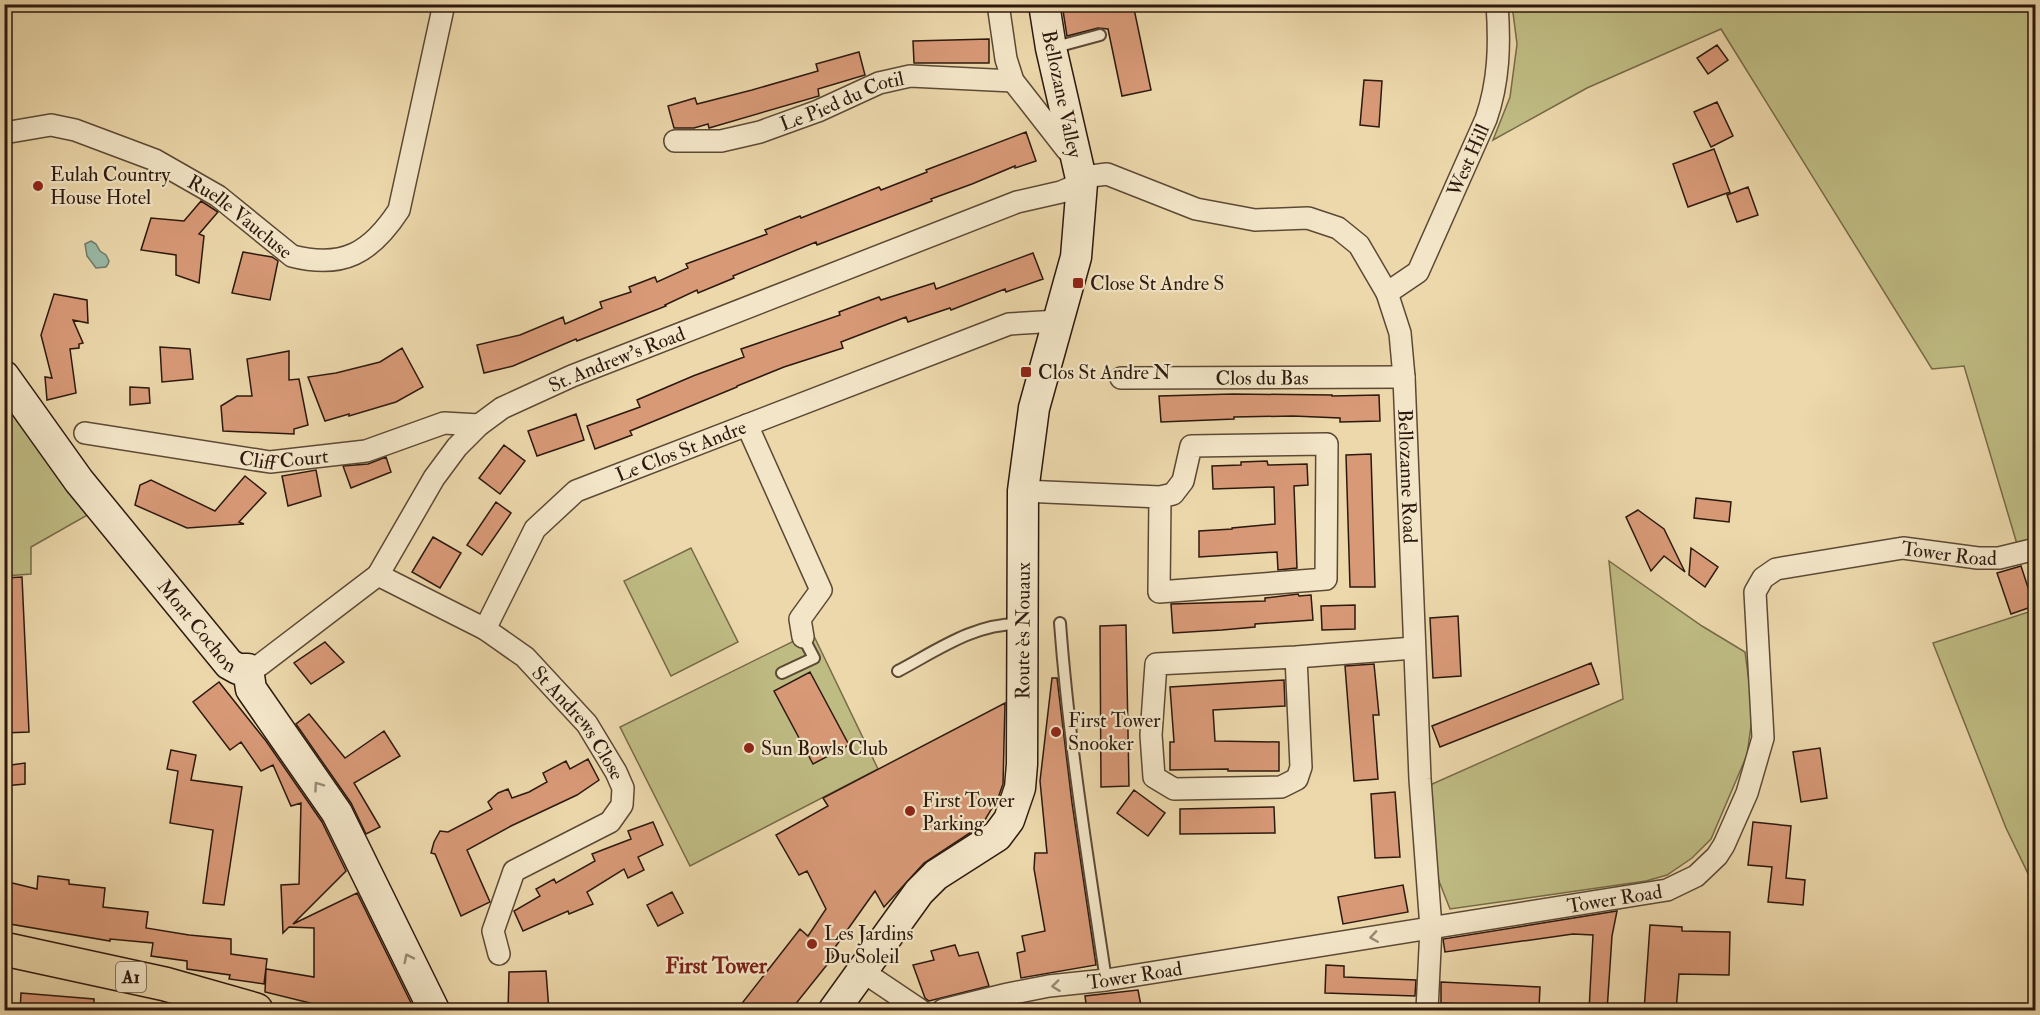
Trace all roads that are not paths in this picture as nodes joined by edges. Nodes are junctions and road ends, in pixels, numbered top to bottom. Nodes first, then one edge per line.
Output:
1 (444, 4) edge
2 (998, 4) edge
3 (1044, 4) edge
4 (1497, 4) edge
5 (1100, 35) dead end
6 (1051, 48) junction
7 (1013, 81) junction
8 (4, 133) edge
9 (675, 141) dead end
10 (1076, 152) junction
11 (1082, 183) junction
12 (1387, 293) junction
13 (1058, 321) junction
14 (4, 376) edge
15 (1404, 377) junction
16 (1121, 378) dead end
17 (747, 425) junction
18 (479, 426) junction
19 (85, 433) dead end
20 (1023, 491) junction
21 (1160, 497) junction
22 (2036, 549) edge
23 (378, 575) junction
24 (1059, 623) dead end
25 (1022, 624) junction
26 (485, 629) junction
27 (803, 637) joint
28 (1414, 648) junction
29 (1296, 657) junction
30 (248, 669) junction
31 (898, 671) dead end
32 (782, 673) dead end
33 (1431, 928) junction
34 (4, 949) edge
35 (499, 954) dead end
36 (862, 971) junction
37 (1106, 980) junction
38 (256, 1011) edge
39 (434, 1011) edge
40 (834, 1011) edge
41 (920, 1011) edge
42 (943, 1011) edge
43 (1426, 1011) edge

1 - 8 street, Ruelle Vaucluse
2 - 7 street
3 - 6 street, Bellozane Valley
4 - 12 street, West Hill
5 - 6 lane
6 - 10 street, Bellozane Valley
7 - 9 street, Le Pied du Cotil
7 - 10 street
10 - 11 street, Bellozane Valley
11 - 12 street, Bellozanne Road
11 - 13 street, Route ès Nouaux
11 - 18 street, St. Andrew's Road
12 - 15 street, Bellozanne Road
13 - 17 street, Le Clos St Andre
13 - 20 street, Route ès Nouaux
14 - 30 street, Mont Cochon
15 - 16 street, Clos du Bas
15 - 28 street, Bellozanne Road
17 - 26 street, Le Clos St Andre
17 - 27 street
18 - 19 street, Cliff Court
18 - 23 street, St. Andrew's Road
20 - 21 street
20 - 25 street, Route ès Nouaux
21 - 21 street
22 - 33 street, Tower Road
23 - 26 street
23 - 30 street, St. Andrew's Road
24 - 37 lane
25 - 31 lane
25 - 36 street, Route ès Nouaux
26 - 35 street, St Andrews Close
27 - 32 lane
28 - 29 street
28 - 33 street, Bellozanne Road
29 - 29 street
39 -> 30 street, Mont Cochon
33 -> 37 street, Tower Road
33 - 43 street, Bellozanne Road
34 - 38 main road, A1
36 - 40 street, Route ès Nouaux
36 - 41 street
37 -> 42 street, Tower Road

